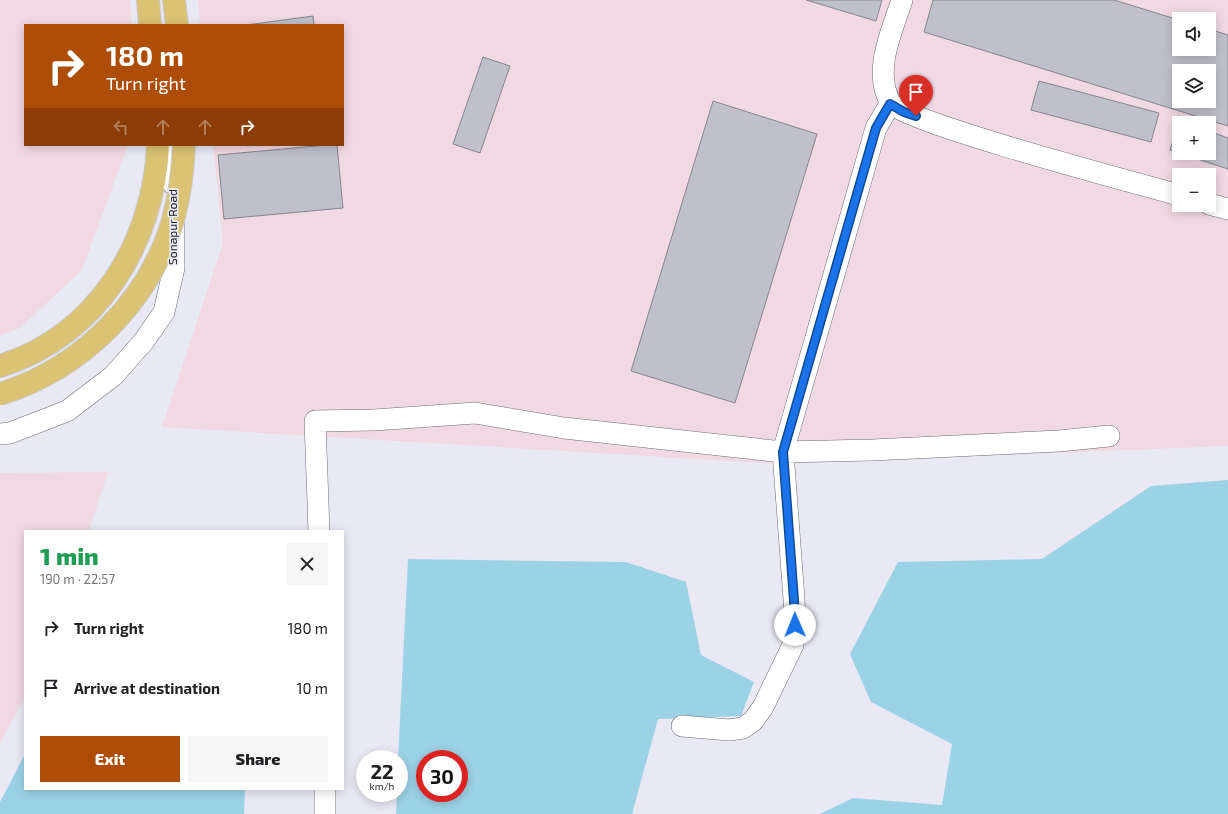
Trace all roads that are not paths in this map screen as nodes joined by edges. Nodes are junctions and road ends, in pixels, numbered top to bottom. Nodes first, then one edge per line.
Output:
1 (148, 0) edge
2 (168, 0) edge
3 (174, 0) edge
4 (902, 0) edge
5 (150, 24) edge
6 (168, 24) edge
7 (176, 24) edge
8 (890, 104) junction
9 (158, 146) edge
10 (172, 146) edge
11 (184, 146) edge
12 (1172, 193) edge
13 (1216, 206) edge
14 (1228, 209) edge
15 (0, 366) edge
16 (0, 394) edge
17 (0, 434) edge
18 (1109, 436) dead end
19 (783, 452) junction
20 (319, 530) edge
21 (682, 726) dead end
22 (325, 790) edge
23 (325, 814) edge

1 - 5 main road
2 - 6 street
3 - 7 main road
4 - 8 street
8 - 12 street
8 - 19 street
9 - 15 main road
10 - 17 street, Sonapur Road
11 - 16 main road, bridge
13 - 14 street
18 - 19 street
19 - 20 street
19 - 21 street
22 - 23 street

